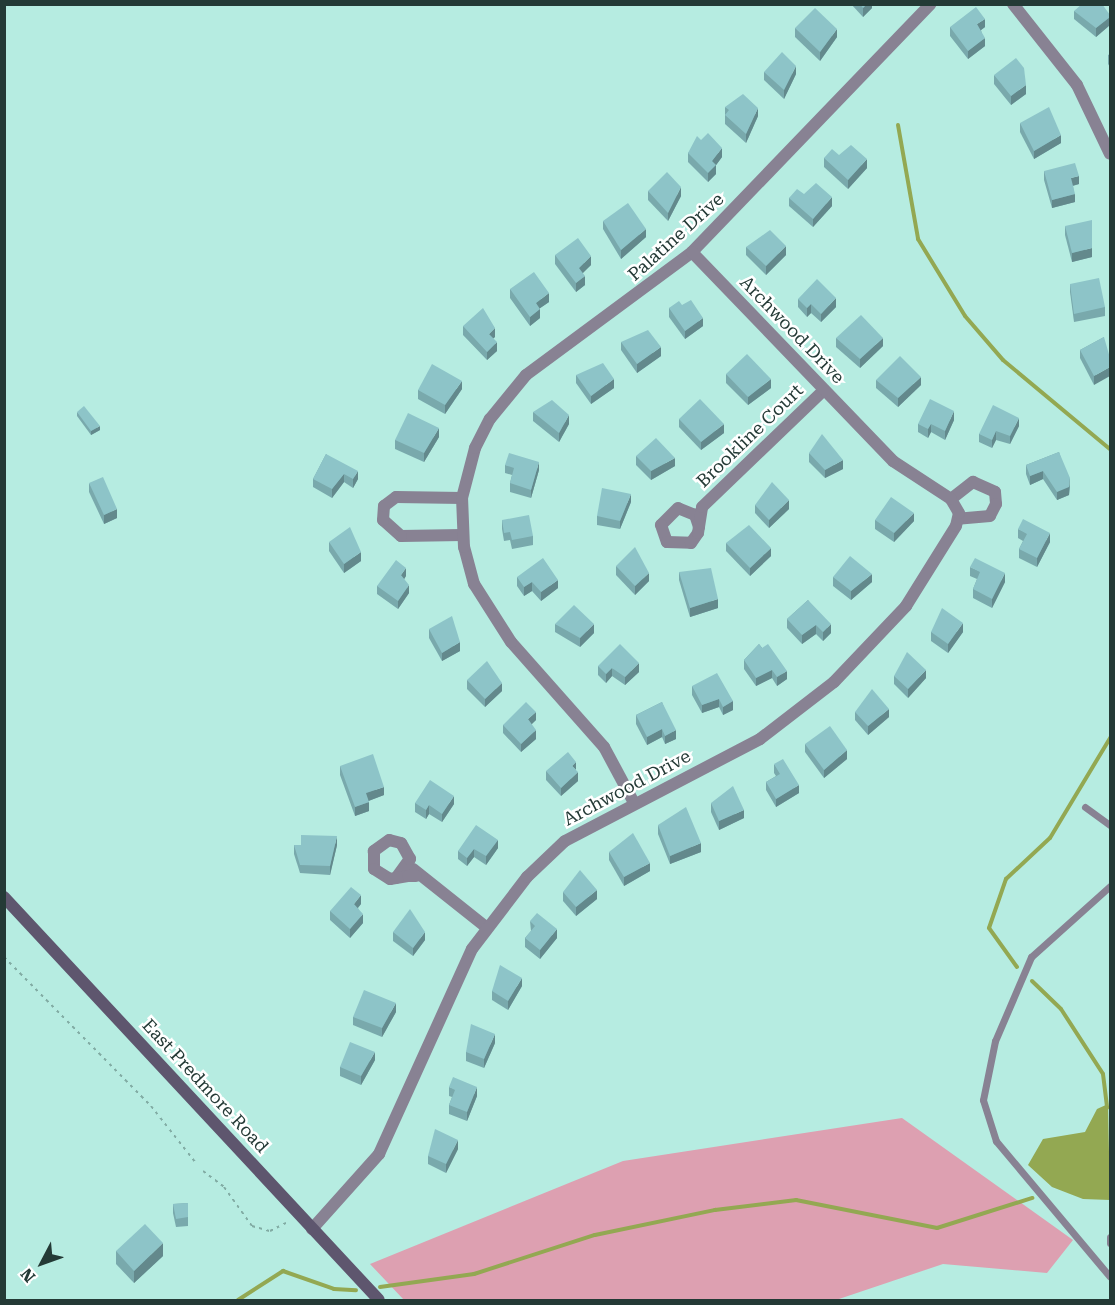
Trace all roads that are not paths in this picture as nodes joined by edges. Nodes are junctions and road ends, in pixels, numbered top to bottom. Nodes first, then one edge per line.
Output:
1 (931, 4) edge
2 (1013, 4) edge
3 (1110, 154) edge
4 (692, 252) junction
5 (824, 390) junction
6 (462, 498) junction
7 (951, 499) junction
8 (702, 507) junction
9 (684, 509) junction
10 (958, 519) junction
11 (699, 527) junction
12 (462, 535) junction
13 (633, 801) junction
14 (1085, 807) dead end
15 (1110, 825) edge
16 (410, 859) junction
17 (416, 876) junction
18 (396, 878) junction
19 (1110, 886) edge
20 (4, 897) edge
21 (486, 927) junction
22 (312, 1229) junction
23 (1110, 1237) edge
24 (1110, 1243) edge
25 (1110, 1277) edge
26 (379, 1300) edge

1 - 4 street, Palatine Drive
2 - 3 street
4 - 5 street, Archwood Drive
4 - 6 street, Palatine Drive
5 - 7 street, Archwood Drive
5 - 8 street, Brookline Court
6 - 12 street, Palatine Drive
6 - 12 street
7 - 10 street
7 - 10 street
8 - 9 street, Brookline Court
8 - 11 street, Brookline Court
9 - 11 street, Brookline Court
9 - 11 street
10 - 13 street, Archwood Drive
12 - 13 street, Palatine Drive
13 - 21 street, Archwood Drive
14 - 15 lane
16 - 17 street
16 - 18 street
16 - 18 street
17 - 18 street
17 - 21 street
19 - 25 lane
20 - 22 street, East Predmore Road
21 - 22 street, Archwood Drive
22 - 26 street, East Predmore Road
23 - 24 lane

